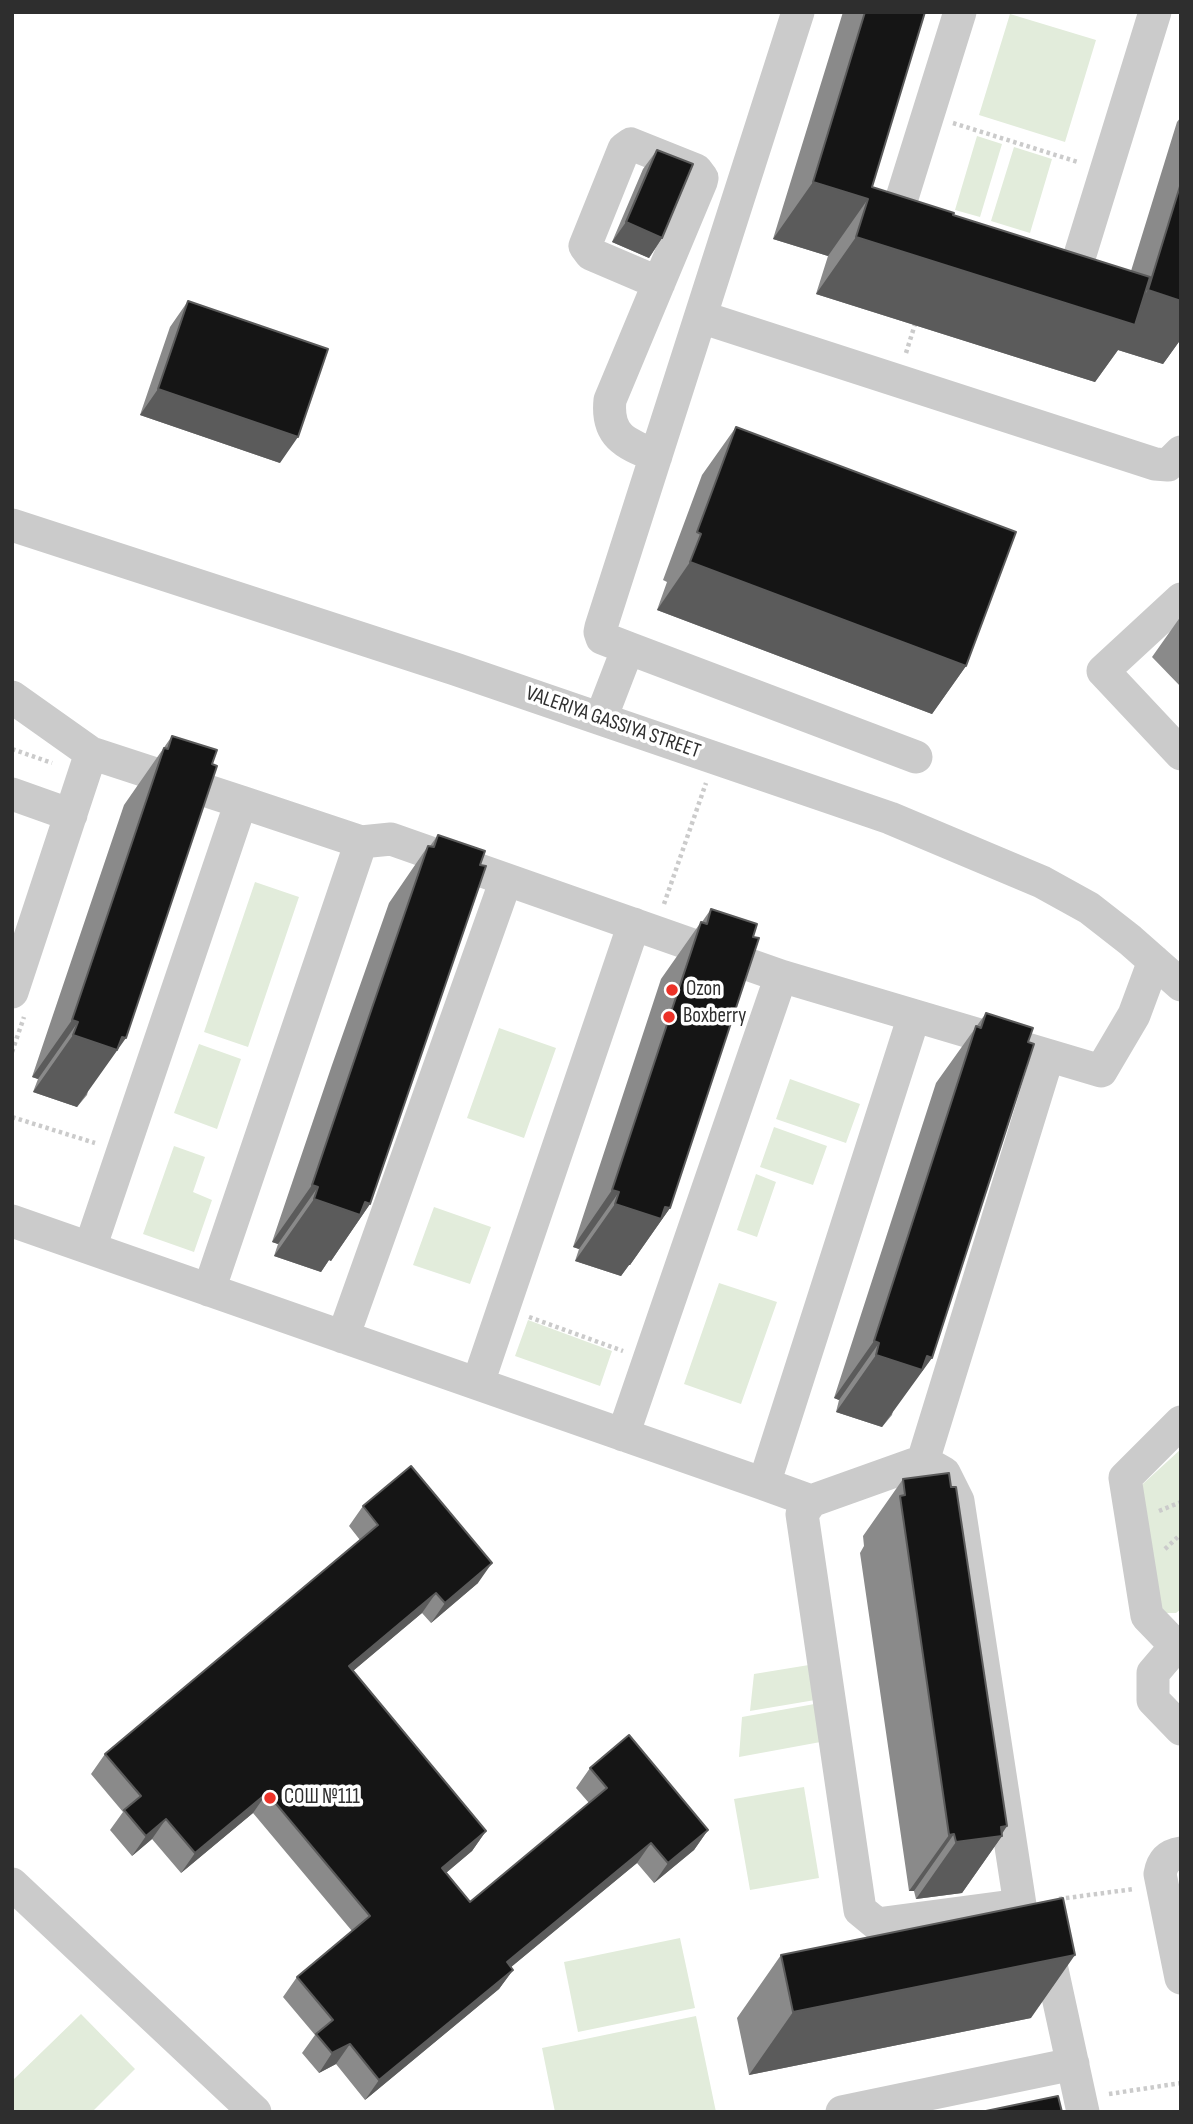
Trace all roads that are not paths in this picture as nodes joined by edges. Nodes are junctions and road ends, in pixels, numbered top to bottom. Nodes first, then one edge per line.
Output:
1 (798, 12) edge
2 (960, 12) edge
3 (1155, 12) edge
4 (690, 209) junction
5 (731, 222) junction
6 (957, 234) edge
7 (1009, 251) edge
8 (659, 283) junction
9 (701, 317) junction
10 (1181, 452) edge
11 (656, 456) junction
12 (12, 525) edge
13 (1181, 599) edge
14 (628, 648) junction
15 (12, 697) edge
16 (601, 718) junction
17 (91, 753) junction
18 (1181, 754) edge
19 (916, 757) dead end
20 (12, 794) edge
21 (241, 802) junction
22 (71, 815) junction
23 (361, 842) junction
24 (506, 880) junction
25 (634, 924) junction
26 (1154, 961) junction
27 (781, 976) junction
28 (1181, 985) edge
29 (12, 992) edge
30 (914, 1016) junction
31 (1048, 1056) junction
32 (12, 1220) edge
33 (90, 1248) junction
34 (209, 1290) junction
35 (343, 1337) junction
36 (478, 1384) junction
37 (1181, 1422) edge
38 (623, 1435) junction
39 (923, 1461) junction
40 (764, 1484) junction
41 (811, 1501) junction
42 (1179, 1646) edge
43 (1181, 1729) edge
44 (1181, 1853) edge
45 (12, 1884) edge
46 (1020, 1905) junction
47 (1181, 1978) edge
48 (1073, 2064) junction
49 (1082, 2105) edge
50 (255, 2112) edge
51 (842, 2112) edge

1 - 5 street
2 - 6 street
3 - 7 street
4 - 5 street
4 - 8 street
4 - 8 street
5 - 9 street
8 - 11 street
9 - 10 street
9 - 11 street
11 - 14 street
12 - 16 street, VALERIYA GASSIYA STREET
13 - 18 street
14 - 16 street
14 - 19 street
15 - 17 street
16 - 26 street, VALERIYA GASSIYA STREET
17 - 21 street
17 - 22 street
20 - 22 street
21 - 23 street
21 - 33 street
22 - 29 street
23 - 24 street
23 - 34 street
24 - 25 street
24 - 35 street
25 - 27 street
25 - 36 street
26 - 28 street, VALERIYA GASSIYA STREET
26 - 31 street
27 - 30 street
27 - 38 street
30 - 31 street
30 - 40 street
31 - 39 street
32 - 33 street
33 - 34 street
34 - 35 street
35 - 36 street
36 - 38 street
37 - 42 street
38 - 40 street
39 - 41 street
39 - 46 street
40 - 41 street
41 - 46 street
42 - 43 street
44 - 47 street
45 - 50 street
46 - 48 street
48 - 49 street
48 - 51 street

